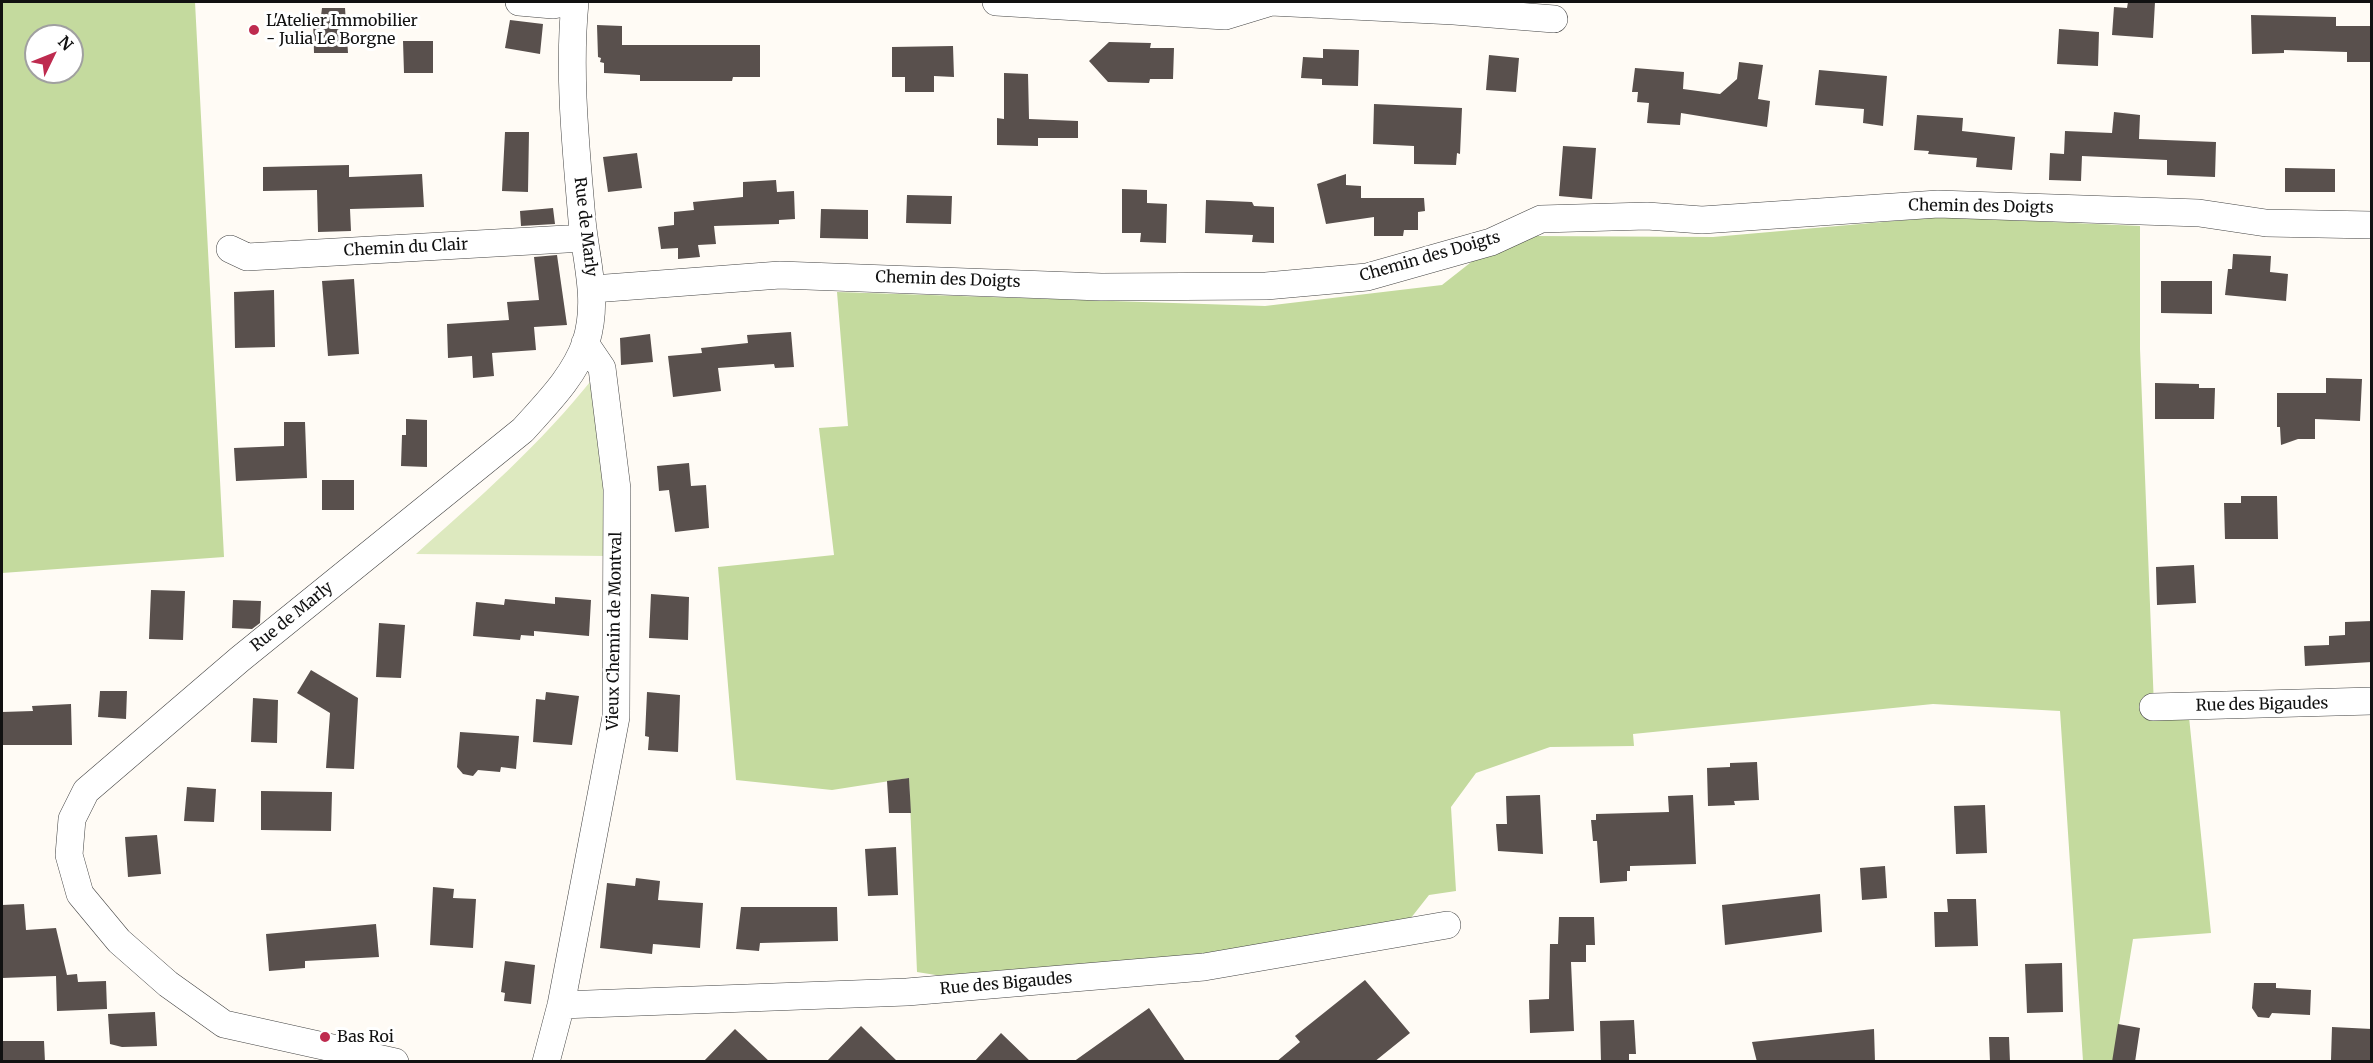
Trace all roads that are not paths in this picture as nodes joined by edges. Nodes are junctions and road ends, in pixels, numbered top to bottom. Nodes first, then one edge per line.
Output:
1 (519, 2) edge
2 (569, 2) edge
3 (574, 2) edge
4 (996, 2) edge
5 (1271, 2) edge
6 (1554, 19) dead end
7 (2372, 225) edge
8 (584, 238) junction
9 (230, 249) dead end
10 (593, 290) junction
11 (585, 343) junction
12 (2372, 701) edge
13 (2153, 707) dead end
14 (1447, 925) dead end
15 (561, 1005) junction
16 (395, 1062) edge
17 (546, 1062) edge

1 - 2 street
3 - 8 street, Rue de Marly
4 - 5 street
5 - 6 street
7 - 10 street, Chemin des Doigts
8 - 9 street, Chemin du Clair
8 - 10 street, Rue de Marly
10 - 11 street, Rue de Marly
11 - 15 street, Vieux Chemin de Montval
11 - 16 street, Rue de Marly
12 - 13 street, Rue des Bigaudes
14 - 15 street, Rue des Bigaudes
15 - 17 street, Vieux Chemin de Montval

